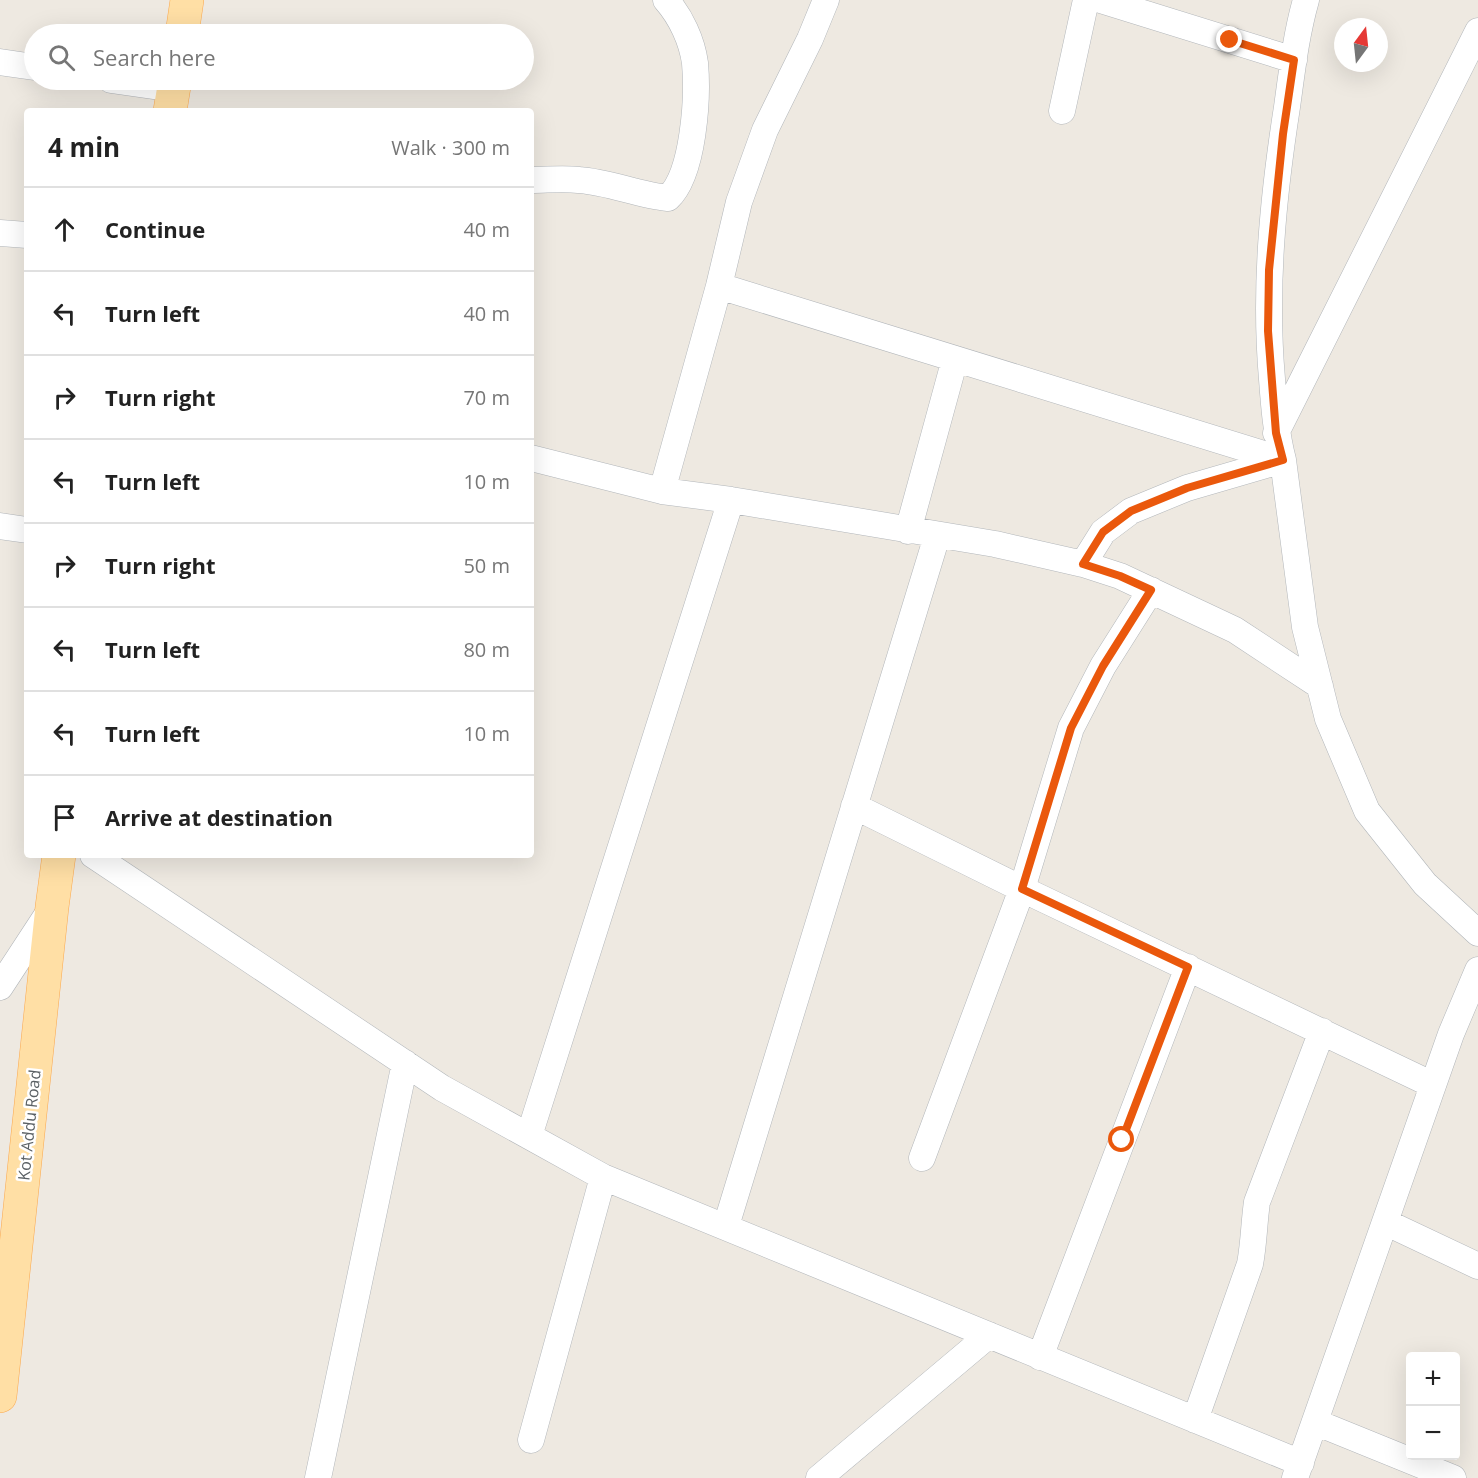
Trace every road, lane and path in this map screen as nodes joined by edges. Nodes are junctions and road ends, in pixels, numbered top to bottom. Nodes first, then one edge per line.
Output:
1 (187, 0) edge
2 (666, 0) edge
3 (826, 0) edge
4 (1086, 0) edge
5 (1101, 0) edge
6 (1306, 0) edge
7 (183, 24) edge
8 (1478, 31) edge
9 (1294, 60) junction
10 (0, 62) edge
11 (24, 66) edge
12 (1062, 111) dead end
13 (534, 180) edge
14 (0, 233) edge
15 (24, 236) edge
16 (719, 286) junction
17 (955, 359) junction
18 (1276, 433) junction
19 (534, 459) edge
20 (1283, 460) junction
21 (662, 492) junction
22 (731, 500) junction
23 (0, 526) edge
24 (24, 530) edge
25 (908, 531) junction
26 (937, 536) junction
27 (1083, 564) junction
28 (1151, 590) junction
29 (1320, 686) junction
30 (854, 806) junction
31 (59, 858) edge
32 (98, 858) edge
33 (1022, 889) junction
34 (52, 908) junction
35 (1478, 933) edge
36 (1188, 967) junction
37 (1478, 970) edge
38 (0, 987) edge
39 (1322, 1031) junction
40 (405, 1063) junction
41 (1433, 1084) junction
42 (529, 1136) junction
43 (921, 1158) dead end
44 (603, 1177) junction
45 (1385, 1222) junction
46 (726, 1226) junction
47 (1478, 1266) edge
48 (989, 1335) junction
49 (1040, 1357) junction
50 (0, 1396) edge
51 (1195, 1420) junction
52 (1315, 1422) junction
53 (531, 1440) dead end
54 (1298, 1471) edge
55 (318, 1478) edge
56 (819, 1478) edge
57 (1453, 1478) edge

1 - 7 main road
2 - 13 street
3 - 16 street
4 - 12 street
5 - 9 street
6 - 9 street
8 - 18 street
9 - 18 street
10 - 11 street
14 - 15 street
16 - 17 street
16 - 21 street
17 - 20 street
17 - 25 street
18 - 20 street
19 - 21 street
20 - 27 street
20 - 29 street
21 - 22 street
22 - 25 street
22 - 42 street
23 - 24 street
25 - 26 street
26 - 27 street
26 - 30 street
27 - 28 street
28 - 29 street
28 - 33 street
29 - 35 street
30 - 33 street
30 - 46 street
31 - 34 main road, Kot Addu Road
32 - 40 street
33 - 36 street
33 - 43 street
34 - 38 street
34 - 50 main road, Kot Addu Road
36 - 39 street
36 - 49 street
37 - 41 street
39 - 41 street
39 - 51 street
40 - 42 street
40 - 55 street
41 - 45 street
42 - 44 street
44 - 46 street
44 - 53 street
45 - 47 street
45 - 52 street
46 - 48 street
48 - 49 street
48 - 56 street
49 - 51 street
51 - 54 street
52 - 54 street
52 - 57 street

